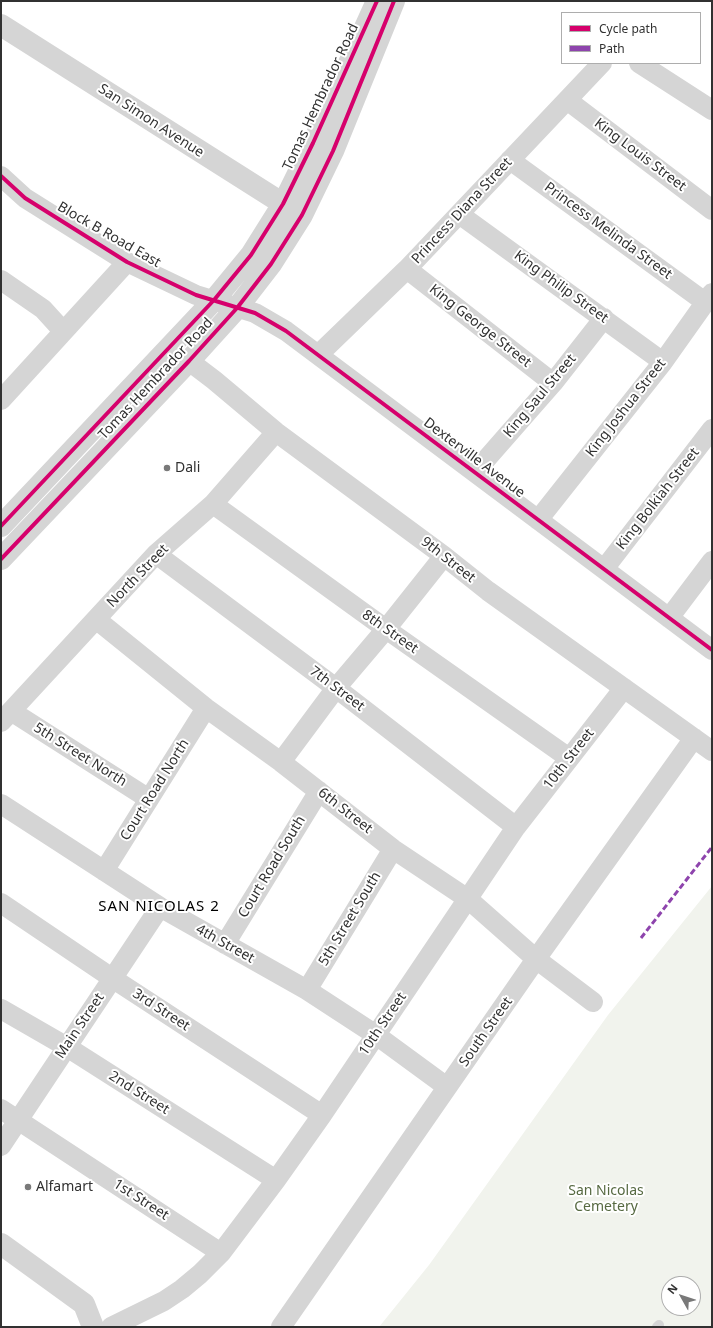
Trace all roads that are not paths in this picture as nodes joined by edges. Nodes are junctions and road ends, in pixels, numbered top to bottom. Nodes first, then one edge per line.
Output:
1 (377, 1) edge
2 (394, 1) edge
3 (1, 25) edge
4 (601, 64) edge
5 (641, 64) edge
6 (567, 100) junction
7 (712, 110) edge
8 (510, 160) junction
9 (1, 176) edge
10 (282, 204) junction
11 (712, 210) edge
12 (459, 214) junction
13 (302, 215) junction
14 (127, 262) junction
15 (407, 269) junction
16 (1, 280) edge
17 (709, 298) edge
18 (214, 300) junction
19 (237, 308) junction
20 (604, 318) junction
21 (63, 331) junction
22 (318, 355) junction
23 (189, 361) junction
24 (663, 362) junction
25 (553, 383) junction
26 (1, 400) edge
27 (712, 429) edge
28 (276, 432) junction
29 (475, 472) junction
30 (213, 504) junction
31 (538, 520) junction
32 (1, 526) edge
33 (156, 554) junction
34 (444, 556) junction
35 (1, 559) edge
36 (712, 561) edge
37 (604, 569) junction
38 (669, 618) junction
39 (97, 620) junction
40 (386, 629) junction
41 (712, 650) edge
42 (336, 688) junction
43 (624, 688) junction
44 (206, 708) junction
45 (6, 716) edge
46 (694, 738) junction
47 (712, 751) edge
48 (569, 758) junction
49 (281, 762) junction
50 (319, 791) junction
51 (150, 799) junction
52 (1, 804) edge
53 (516, 827) junction
54 (393, 848) junction
55 (104, 871) junction
56 (468, 899) junction
57 (1, 903) edge
58 (160, 907) junction
59 (225, 944) junction
60 (536, 959) junction
61 (112, 978) junction
62 (307, 990) junction
63 (593, 1002) dead end
64 (1, 1009) edge
65 (376, 1035) junction
66 (67, 1047) junction
67 (447, 1087) junction
68 (1, 1108) edge
69 (322, 1115) junction
70 (18, 1119) junction
71 (1, 1146) edge
72 (276, 1180) junction
73 (1, 1244) edge
74 (221, 1253) junction
75 (93, 1327) edge
76 (111, 1327) edge
77 (281, 1327) edge

1 - 10 street, Tomas Hembrador Road
2 - 13 street, Tomas Hembrador Road
3 - 10 street, San Simon Avenue
4 - 6 street, Princess Diana Street
5 - 7 street
6 - 8 street, Princess Diana Street
6 - 11 street, King Louis Street
8 - 12 street, Princess Diana Street
8 - 17 street, Princess Melinda Street
9 - 14 street, Block B Road East
10 - 13 street, San Simon Avenue
10 - 18 street, Tomas Hembrador Road
12 - 15 street, Princess Diana Street
12 - 20 street, King Philip Street
13 - 19 street, Tomas Hembrador Road
14 - 18 street, Block B Road East
14 - 21 street
15 - 22 street, Princess Diana Street
15 - 25 street, King George Street
16 - 21 street
17 - 24 street, King Joshua Street
18 - 19 street, Dexterville Avenue
18 - 32 street, Tomas Hembrador Road
19 - 22 street, Dexterville Avenue
19 - 23 street, Tomas Hembrador Road
20 - 24 street, King Philip Street
20 - 25 street, King Saul Street
21 - 26 street
22 - 29 street, Dexterville Avenue
23 - 28 street, 9th Street
23 - 35 street, Tomas Hembrador Road
24 - 31 street, King Joshua Street
25 - 29 street, King Saul Street
27 - 37 street, King Bolkiah Street
28 - 30 street, North Street
28 - 34 street, 9th Street
29 - 31 street, Dexterville Avenue
30 - 33 street, North Street
30 - 40 street, 8th Street
31 - 37 street, Dexterville Avenue
33 - 39 street, North Street
33 - 42 street, 7th Street
34 - 40 street
34 - 43 street, 9th Street
36 - 38 street
37 - 38 street, Dexterville Avenue
38 - 41 street, Dexterville Avenue
39 - 44 street, 6th Street
39 - 45 street, North Street
40 - 42 street
40 - 48 street, 8th Street
42 - 49 street
42 - 53 street, 7th Street
43 - 46 street, 9th Street
43 - 48 street, 10th Street
44 - 49 street, 6th Street
44 - 51 street, Court Road North
45 - 51 street, 5th Street North
46 - 47 street, 9th Street
46 - 60 street, South Street
48 - 53 street, 10th Street
49 - 50 street, 6th Street
50 - 54 street, 6th Street
50 - 59 street, Court Road South
51 - 55 street, Court Road North
52 - 55 street, 4th Street
53 - 56 street, 10th Street
54 - 56 street, 6th Street
54 - 62 street, 5th Street South
55 - 58 street, 4th Street
56 - 60 street, 6th Street
56 - 65 street, 10th Street
57 - 61 street, 3rd Street
58 - 59 street, 4th Street
58 - 61 street, Main Street
59 - 62 street, 4th Street
60 - 63 street, 6th Street
60 - 67 street, South Street
61 - 66 street, Main Street
61 - 69 street, 3rd Street
62 - 65 street, 4th Street
64 - 66 street, 2nd Street
65 - 67 street, 4th Street
65 - 69 street, 10th Street
66 - 70 street, Main Street
66 - 72 street, 2nd Street
67 - 77 street, South Street
68 - 70 street, 1st Street
69 - 72 street, 10th Street
70 - 71 street, Main Street
70 - 74 street, 1st Street
72 - 74 street, 10th Street
73 - 75 street
74 - 76 street, 10th Street

